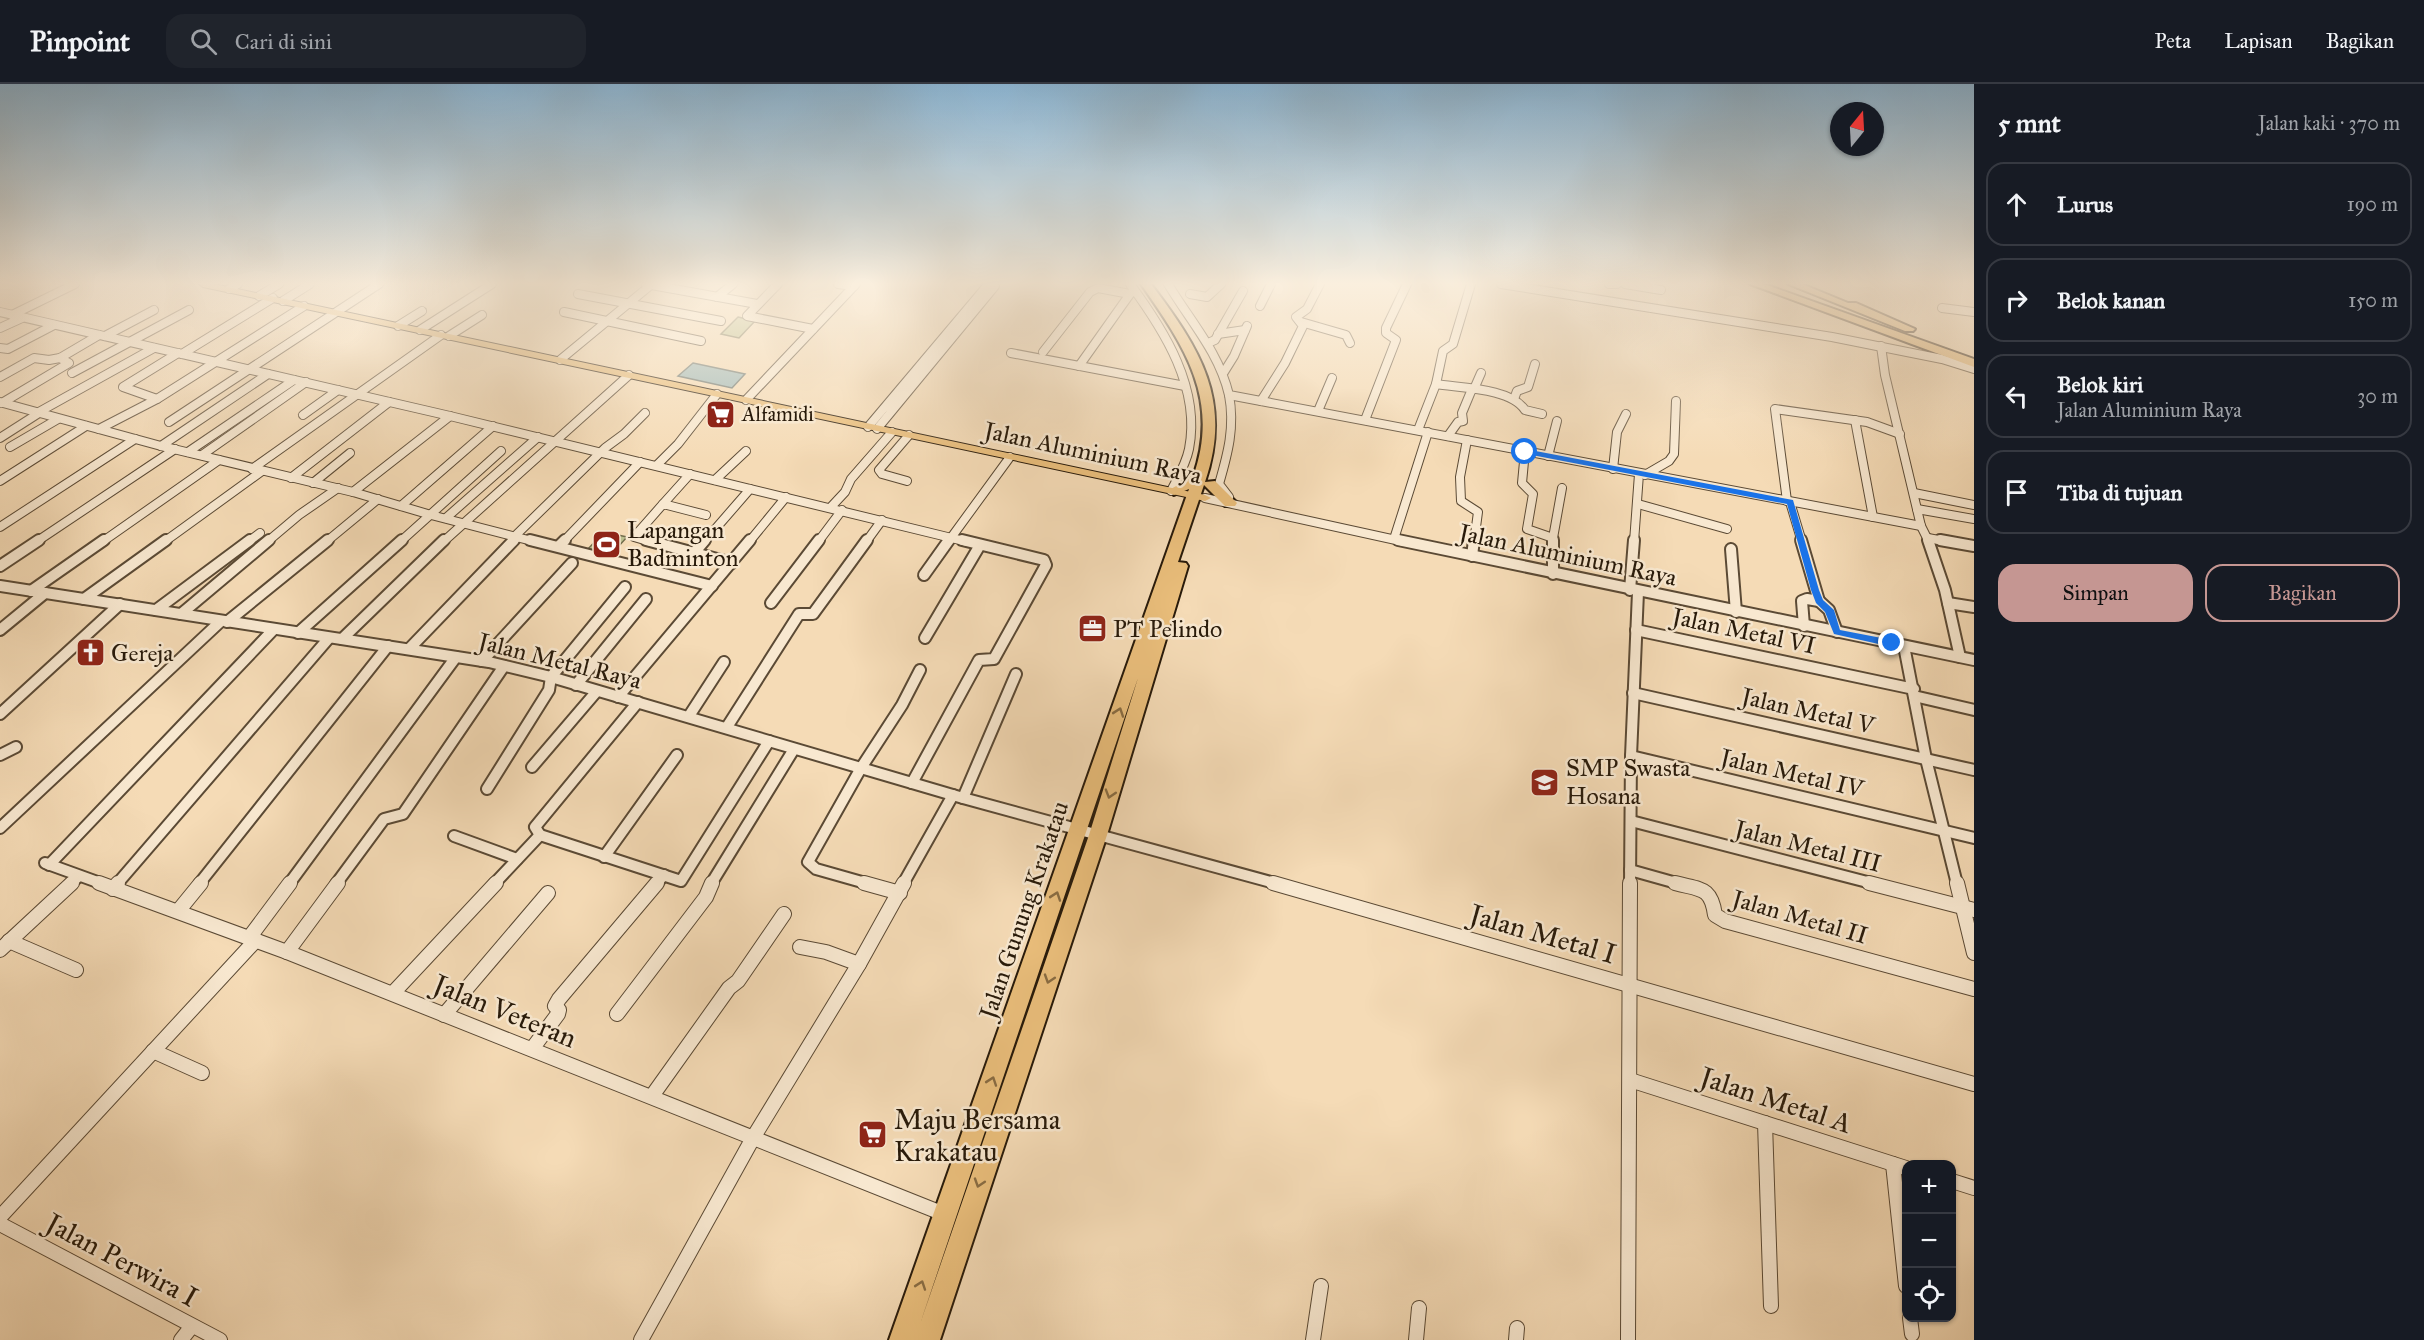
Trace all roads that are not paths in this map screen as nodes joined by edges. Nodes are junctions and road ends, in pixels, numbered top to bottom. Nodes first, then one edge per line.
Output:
1 (20, 343) edge
2 (89, 343) edge
3 (129, 343) edge
4 (132, 343) edge
5 (198, 343) edge
6 (246, 343) edge
7 (291, 343) edge
8 (435, 343) edge
9 (477, 343) edge
10 (581, 343) edge
11 (798, 343) edge
12 (944, 343) edge
13 (1050, 343) edge
14 (1096, 343) edge
15 (1170, 343) edge
16 (1187, 343) edge
17 (1196, 343) edge
18 (1208, 343) edge
19 (1240, 343) edge
20 (1295, 343) edge
21 (1395, 343) edge
22 (1453, 343) edge
23 (1861, 343) edge
24 (1915, 343) edge
25 (1926, 343) edge
26 (1941, 343) edge
27 (1941, 343) edge
28 (1944, 344) junction
29 (1881, 346) junction
30 (0, 348) edge
31 (154, 348) junction
32 (1043, 352) dead end
33 (180, 353) junction
34 (1011, 353) dead end
35 (1974, 356) edge
36 (60, 358) junction
37 (560, 360) junction
38 (216, 362) junction
39 (1974, 362) edge
40 (1535, 364) dead end
41 (1079, 366) junction
42 (1974, 369) edge
43 (249, 370) junction
44 (1224, 372) junction
45 (72, 373) dead end
46 (1481, 373) dead end
47 (268, 374) junction
48 (629, 375) junction
49 (0, 377) edge
50 (1332, 378) dead end
51 (294, 380) junction
52 (306, 382) junction
53 (1436, 384) junction
54 (1185, 386) junction
55 (1473, 389) junction
56 (338, 390) junction
57 (356, 394) junction
58 (717, 394) junction
59 (1229, 395) junction
60 (157, 399) junction
61 (743, 399) junction
62 (1515, 399) junction
63 (1261, 401) junction
64 (1676, 401) dead end
65 (389, 402) junction
66 (1, 404) edge
67 (1318, 411) junction
68 (38, 413) junction
69 (645, 413) dead end
70 (1542, 414) dead end
71 (1626, 414) dead end
72 (303, 415) dead end
73 (450, 416) junction
74 (58, 419) junction
75 (1365, 420) junction
76 (1855, 420) junction
77 (1557, 421) dead end
78 (169, 422) dead end
79 (86, 426) junction
80 (493, 426) junction
81 (872, 428) junction
82 (99, 429) junction
83 (1423, 431) junction
84 (892, 432) junction
85 (1900, 434) junction
86 (909, 435) junction
87 (1448, 436) junction
88 (538, 437) junction
89 (0, 438) edge
90 (135, 439) junction
91 (1467, 440) junction
92 (556, 441) junction
93 (161, 446) junction
94 (10, 447) dead end
95 (176, 449) junction
96 (746, 451) dead end
97 (188, 452) junction
98 (501, 452) dead end
99 (601, 452) junction
100 (1525, 452) junction
101 (350, 453) dead end
102 (202, 455) junction
103 (1548, 456) junction
104 (1010, 457) junction
105 (219, 460) junction
106 (640, 462) junction
107 (657, 465) junction
108 (252, 469) junction
109 (1613, 469) junction
110 (262, 471) junction
111 (690, 474) junction
112 (1642, 474) junction
113 (291, 478) junction
114 (0, 480) edge
115 (715, 480) junction
116 (907, 481) dead end
117 (313, 483) junction
118 (1562, 488) dead end
119 (338, 489) junction
120 (750, 489) junction
121 (1202, 489) junction
122 (1172, 491) junction
123 (353, 492) junction
124 (1914, 493) junction
125 (786, 497) junction
126 (378, 499) junction
127 (1789, 502) junction
128 (663, 504) junction
129 (1638, 504) junction
130 (1237, 505) junction
131 (1974, 505) edge
132 (401, 506) junction
133 (831, 507) junction
134 (1917, 509) junction
135 (842, 510) junction
136 (431, 515) junction
137 (705, 515) dead end
138 (1873, 517) junction
139 (446, 518) junction
140 (1974, 519) edge
141 (882, 520) junction
142 (463, 522) junction
143 (1922, 526) junction
144 (0, 527) edge
145 (1727, 529) dead end
146 (260, 533) dead end
147 (517, 536) junction
148 (951, 537) junction
149 (1553, 538) junction
150 (1928, 538) junction
151 (1394, 539) junction
152 (980, 545) junction
153 (559, 546) junction
154 (1974, 546) edge
155 (240, 548) junction
156 (1731, 549) dead end
157 (255, 552) junction
158 (694, 554) junction
159 (1472, 556) junction
160 (572, 563) dead end
161 (732, 563) junction
162 (0, 566) edge
163 (1553, 574) junction
164 (924, 575) dead end
165 (0, 586) edge
166 (712, 586) junction
167 (625, 587) dead end
168 (31, 591) junction
169 (1634, 591) junction
170 (45, 593) junction
171 (84, 599) junction
172 (646, 599) dead end
173 (1820, 601) junction
174 (771, 603) dead end
175 (1948, 603) junction
176 (120, 604) junction
177 (1974, 607) edge
178 (156, 610) junction
179 (1736, 612) junction
180 (181, 614) junction
181 (224, 621) junction
182 (1804, 626) junction
183 (274, 629) junction
184 (0, 630) edge
185 (1636, 630) junction
186 (1837, 632) junction
187 (298, 633) junction
188 (329, 638) junction
189 (925, 638) dead end
190 (342, 639) junction
191 (388, 646) junction
192 (1904, 646) junction
193 (409, 649) junction
194 (456, 657) junction
195 (1960, 657) junction
196 (1974, 660) edge
197 (482, 661) junction
198 (724, 662) dead end
199 (504, 666) junction
200 (920, 670) dead end
201 (1016, 674) dead end
202 (551, 677) junction
203 (576, 685) junction
204 (597, 691) junction
205 (1914, 692) junction
206 (1633, 693) junction
207 (618, 697) junction
208 (638, 702) junction
209 (1974, 710) edge
210 (0, 714) edge
211 (689, 716) junction
212 (727, 727) junction
213 (769, 741) junction
214 (16, 747) dead end
215 (794, 749) junction
216 (0, 755) edge
217 (677, 755) dead end
218 (1631, 756) junction
219 (1926, 759) junction
220 (532, 767) dead end
221 (861, 768) junction
222 (1974, 770) edge
223 (912, 783) junction
224 (487, 789) dead end
225 (958, 797) junction
226 (1631, 821) junction
227 (0, 828) edge
228 (1078, 830) junction
229 (1942, 831) junction
230 (1098, 835) junction
231 (454, 836) dead end
232 (540, 836) junction
233 (1974, 838) edge
234 (604, 857) junction
235 (517, 859) junction
236 (1630, 870) junction
237 (664, 875) junction
238 (79, 876) junction
239 (113, 890) junction
240 (548, 893) dead end
241 (900, 894) junction
242 (1968, 908) edge
243 (179, 910) junction
244 (784, 914) dead end
245 (252, 939) junction
246 (4, 945) edge
247 (800, 947) dead end
248 (287, 952) junction
249 (1974, 953) edge
250 (859, 964) junction
251 (76, 970) dead end
252 (1631, 984) junction
253 (1974, 989) edge
254 (393, 993) junction
255 (617, 1014) dead end
256 (444, 1015) junction
257 (532, 1049) junction
258 (153, 1051) junction
259 (202, 1072) dead end
260 (1630, 1080) junction
261 (1974, 1084) edge
262 (652, 1096) junction
263 (1765, 1123) junction
264 (753, 1138) junction
265 (1900, 1166) edge
266 (1956, 1182) edge
267 (1974, 1188) edge
268 (944, 1214) junction
269 (0, 1217) edge
270 (0, 1224) edge
271 (1905, 1268) edge
272 (1322, 1286) dead end
273 (1771, 1306) dead end
274 (1419, 1308) dead end
275 (1911, 1322) edge
276 (192, 1326) junction
277 (1628, 1328) edge
278 (1912, 1334) dead end
279 (182, 1340) edge
280 (220, 1340) edge
281 (641, 1340) edge
282 (902, 1340) edge
283 (927, 1340) edge
284 (1314, 1340) edge
285 (1416, 1340) edge

1 - 30 street
2 - 36 street
3 - 45 street
4 - 31 street
5 - 33 street
6 - 38 street
7 - 43 street
8 - 57 street
9 - 37 main road, Jalan Aluminium Raya
10 - 37 street
11 - 61 street
12 - 81 street
13 - 32 street
14 - 41 street
15 - 54 street
16 - 121 highway
17 - 121 highway
18 - 44 street
19 - 44 street
20 - 63 street
21 - 75 street
22 - 53 street
23 - 29 street
24 - 39 highway
25 - 39 highway
26 - 28 highway
27 - 28 highway
28 - 35 highway
29 - 42 street
29 - 85 street
31 - 33 street
31 - 68 street
33 - 38 street
33 - 60 street
34 - 41 street
36 - 49 street
36 - 66 street
37 - 48 main road, Jalan Aluminium Raya
38 - 43 street
38 - 60 street
40 - 62 street
41 - 54 street
43 - 47 street
43 - 78 street
44 - 59 street
46 - 55 street
47 - 51 street
47 - 93 street
48 - 58 main road, Jalan Aluminium Raya
48 - 92 street
50 - 67 street
51 - 52 street
51 - 97 street
52 - 56 street
52 - 102 street
53 - 55 street
53 - 83 street
54 - 122 street
55 - 62 street
55 - 87 street
56 - 57 street
56 - 72 street
57 - 65 street
57 - 108 street
58 - 61 main road, Jalan Aluminium Raya
58 - 107 street
59 - 63 street
59 - 130 street
60 - 82 street
61 - 81 main road, Jalan Aluminium Raya
62 - 70 street
63 - 67 street
64 - 112 street
65 - 73 street
65 - 113 street
66 - 68 street
67 - 75 street
68 - 74 street
68 - 89 street
69 - 99 street
71 - 109 street
73 - 80 street
73 - 123 street
74 - 79 street
74 - 94 street
75 - 83 street
76 - 85 street
76 - 127 street
76 - 138 street
77 - 103 street
79 - 82 street
79 - 114 street
80 - 88 street
80 - 132 street
81 - 84 main road, Jalan Aluminium Raya
82 - 90 street
83 - 87 street
83 - 151 street
84 - 86 main road, Jalan Aluminium Raya
84 - 133 street
85 - 124 street
86 - 104 main road, Jalan Aluminium Raya
86 - 116 street
87 - 91 street
88 - 92 street
88 - 139 street
90 - 93 street
90 - 144 street
91 - 100 street
91 - 159 street
92 - 99 street
92 - 142 street
93 - 95 street
95 - 97 street
95 - 162 street
96 - 115 street
97 - 102 street
98 - 136 street
99 - 106 street
99 - 147 street
100 - 103 street
100 - 149 street
101 - 117 street
102 - 105 street
103 - 109 street
104 - 122 main road, Jalan Aluminium Raya
104 - 148 street
105 - 108 street
105 - 168 street
106 - 107 street
106 - 153 street
107 - 111 street
108 - 110 street
109 - 112 street
110 - 113 street
110 - 171 street
111 - 115 street
111 - 128 street
112 - 127 street
112 - 129 street
113 - 117 street
115 - 120 street
117 - 119 street
118 - 149 street
119 - 123 street
119 - 157 street
120 - 125 street
120 - 158 street
121 - 122 highway
121 - 130 highway
228 -> 121 highway, Jalan Gunung Krakatau
121 -> 230 highway, Jalan Gunung Krakatau
123 - 126 street
124 - 131 street
124 - 134 street
125 - 133 street
125 - 161 street
126 - 132 street
126 - 181 street
127 - 138 street
127 - 173 street
128 - 137 street
128 - 158 street
129 - 145 street
129 - 169 street
130 - 151 street, Jalan Aluminium Raya
132 - 136 street
133 - 135 street
134 - 140 street
134 - 143 street
135 - 141 street
135 - 174 street
136 - 139 street
136 - 187 street
138 - 143 street
139 - 142 street
141 - 148 street
141 - 212 street
142 - 147 street
142 - 190 street
143 - 150 street
146 - 155 street
147 - 153 street
147 - 193 street
148 - 152 street
148 - 164 street
149 - 163 street
150 - 154 street
150 - 175 street
151 - 159 street, Jalan Aluminium Raya
152 - 189 street
152 - 223 street
153 - 166 street
155 - 157 street
155 - 178 street
156 - 179 street
157 - 180 street
158 - 161 street
159 - 163 street, Jalan Aluminium Raya
160 - 197 street
161 - 166 street
163 - 169 street, Jalan Aluminium Raya
165 - 168 street, Jalan Metal Raya
166 - 207 street
167 - 202 street
168 - 170 street, Jalan Metal Raya
169 - 179 street, Jalan Aluminium Raya
169 - 185 street
170 - 171 street, Jalan Metal Raya
170 - 184 street
171 - 176 street, Jalan Metal Raya
172 - 203 street
173 - 182 street
173 - 186 street
175 - 177 street
175 - 195 street
176 - 178 street, Jalan Metal Raya
176 - 210 street
178 - 180 street, Jalan Metal Raya
179 - 182 street, Jalan Aluminium Raya
180 - 181 street, Jalan Metal Raya
181 - 183 street, Jalan Metal Raya
181 - 227 street
182 - 186 street, Jalan Aluminium Raya
183 - 187 street, Jalan Metal Raya
183 - 238 street, Jalan Veteran
185 - 205 street, Jalan Metal VI
185 - 206 street
186 - 192 street, Jalan Aluminium Raya
187 - 188 street, Jalan Metal Raya
188 - 190 street, Jalan Metal Raya
188 - 239 street
190 - 191 street, Jalan Metal Raya
191 - 193 street, Jalan Metal Raya
191 - 243 street
192 - 195 street, Jalan Aluminium Raya
192 - 205 street
193 - 194 street, Jalan Metal Raya
194 - 197 street, Jalan Metal Raya
194 - 245 street
195 - 196 street, Jalan Aluminium Raya
197 - 199 street, Jalan Metal Raya
198 - 211 street
199 - 202 street, Jalan Metal Raya
199 - 248 street
200 - 221 street
201 - 225 street
202 - 203 street, Jalan Metal Raya
202 - 224 street
203 - 204 street, Jalan Metal Raya
204 - 207 street, Jalan Metal Raya
204 - 220 street
205 - 209 street, Jalan Metal VI
205 - 219 street
206 - 218 street
206 - 219 street, Jalan Metal V
207 - 208 street, Jalan Metal Raya
208 - 211 street, Jalan Metal Raya
208 - 232 street
211 - 212 street, Jalan Metal Raya
212 - 213 street, Jalan Metal Raya
213 - 215 street, Jalan Metal Raya
213 - 237 street
214 - 216 street
215 - 221 street, Jalan Metal Raya
215 - 255 street
217 - 234 street
218 - 226 street
218 - 229 street, Jalan Metal IV
219 - 222 street, Jalan Metal V
219 - 229 street
221 - 223 street, Jalan Metal Raya
221 - 241 street
223 - 225 street, Jalan Metal Raya
225 - 228 street, Jalan Metal Raya
225 - 241 street
226 - 236 street
226 - 242 street, Jalan Metal III
228 - 230 street, Jalan Metal Raya
268 -> 228 highway, Jalan Gunung Krakatau
229 - 233 street, Jalan Metal IV
229 - 242 street
230 - 252 street, Jalan Metal I
230 -> 283 highway, Jalan Gunung Krakatau
231 - 235 street
232 - 234 street
232 - 235 street
234 - 237 street
235 - 254 street
236 - 252 street
236 - 253 street, Jalan Metal II
237 - 257 street
238 - 239 street, Jalan Veteran
238 - 246 street
239 - 243 street, Jalan Veteran
240 - 256 street
241 - 250 street
242 - 249 street
243 - 245 street, Jalan Veteran
244 - 262 street
245 - 248 street, Jalan Veteran
245 - 258 street
246 - 251 street
247 - 250 street
248 - 254 street, Jalan Veteran
250 - 264 street
252 - 260 street
252 - 261 street, Jalan Metal I
254 - 256 street, Jalan Veteran
256 - 257 street, Jalan Veteran
257 - 262 street, Jalan Veteran
258 - 259 street
258 - 269 street
260 - 263 street, Jalan Metal A
260 - 277 street
262 - 264 street, Jalan Veteran
263 - 265 street, Jalan Metal A
263 - 273 street
264 - 268 street, Jalan Veteran
264 - 281 street
265 - 271 street
266 - 267 street
282 -> 268 highway, Jalan Gunung Krakatau
270 - 276 street, Jalan Perwira I
272 - 284 street
274 - 285 street
275 - 278 street
276 - 279 street
276 - 280 street, Jalan Perwira I

